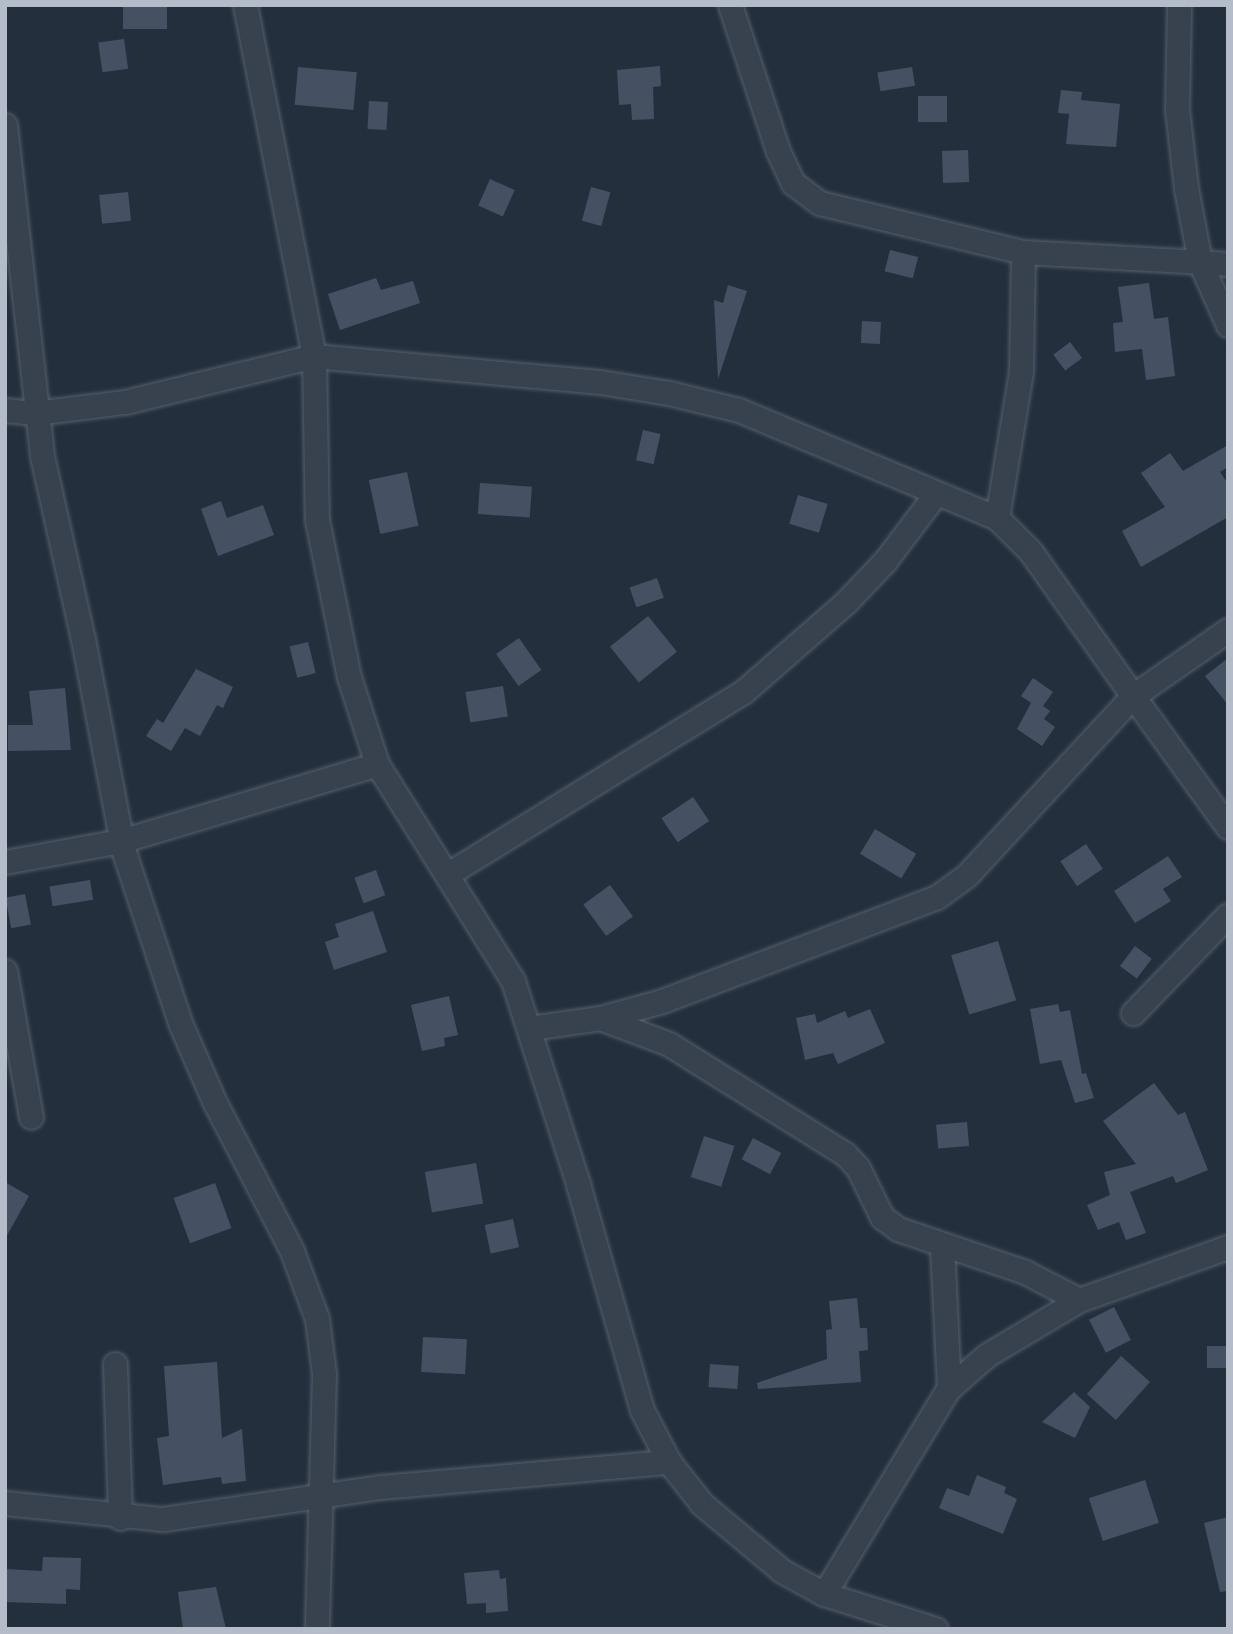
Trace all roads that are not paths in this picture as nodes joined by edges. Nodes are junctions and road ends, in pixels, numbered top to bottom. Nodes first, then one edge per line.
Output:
1 (245, 5) edge
2 (730, 5) edge
3 (1179, 5) edge
4 (5, 125) edge
5 (1023, 252) junction
6 (1200, 262) junction
7 (1228, 264) edge
8 (1228, 325) edge
9 (314, 356) junction
10 (5, 410) edge
11 (35, 413) junction
12 (935, 495) junction
13 (996, 518) junction
14 (1228, 630) edge
15 (1133, 696) junction
16 (377, 764) junction
17 (1228, 827) edge
18 (121, 841) junction
19 (5, 862) edge
20 (449, 874) junction
21 (1228, 915) edge
22 (5, 971) edge
23 (1133, 1013) dead end
24 (600, 1018) junction
25 (530, 1028) junction
26 (31, 1117) dead end
27 (943, 1246) junction
28 (1228, 1247) edge
29 (1079, 1300) junction
30 (115, 1364) dead end
31 (949, 1388) junction
32 (669, 1462) junction
33 (320, 1496) junction
34 (5, 1503) edge
35 (120, 1518) junction
36 (824, 1594) junction
37 (317, 1629) edge
38 (936, 1629) edge

1 - 9 street
2 - 5 street
3 - 6 street
4 - 11 street
5 - 6 street
5 - 13 street
6 - 7 street
6 - 8 street
9 - 11 street
9 - 12 street
9 - 16 street
10 - 11 street
11 - 18 street
12 - 13 street
12 - 20 street
13 - 15 street
14 - 15 street
15 - 17 street
15 - 24 street
16 - 18 street
16 - 20 street
18 - 19 street
18 - 33 street
20 - 25 street
21 - 23 street
22 - 26 street
24 - 25 street
24 - 27 street
25 - 32 street
27 - 29 street
27 - 31 street
28 - 29 street
29 - 31 street
30 - 35 street
31 - 36 street
32 - 33 street
32 - 36 street
33 - 35 street
33 - 37 street
34 - 35 street
36 - 38 street

